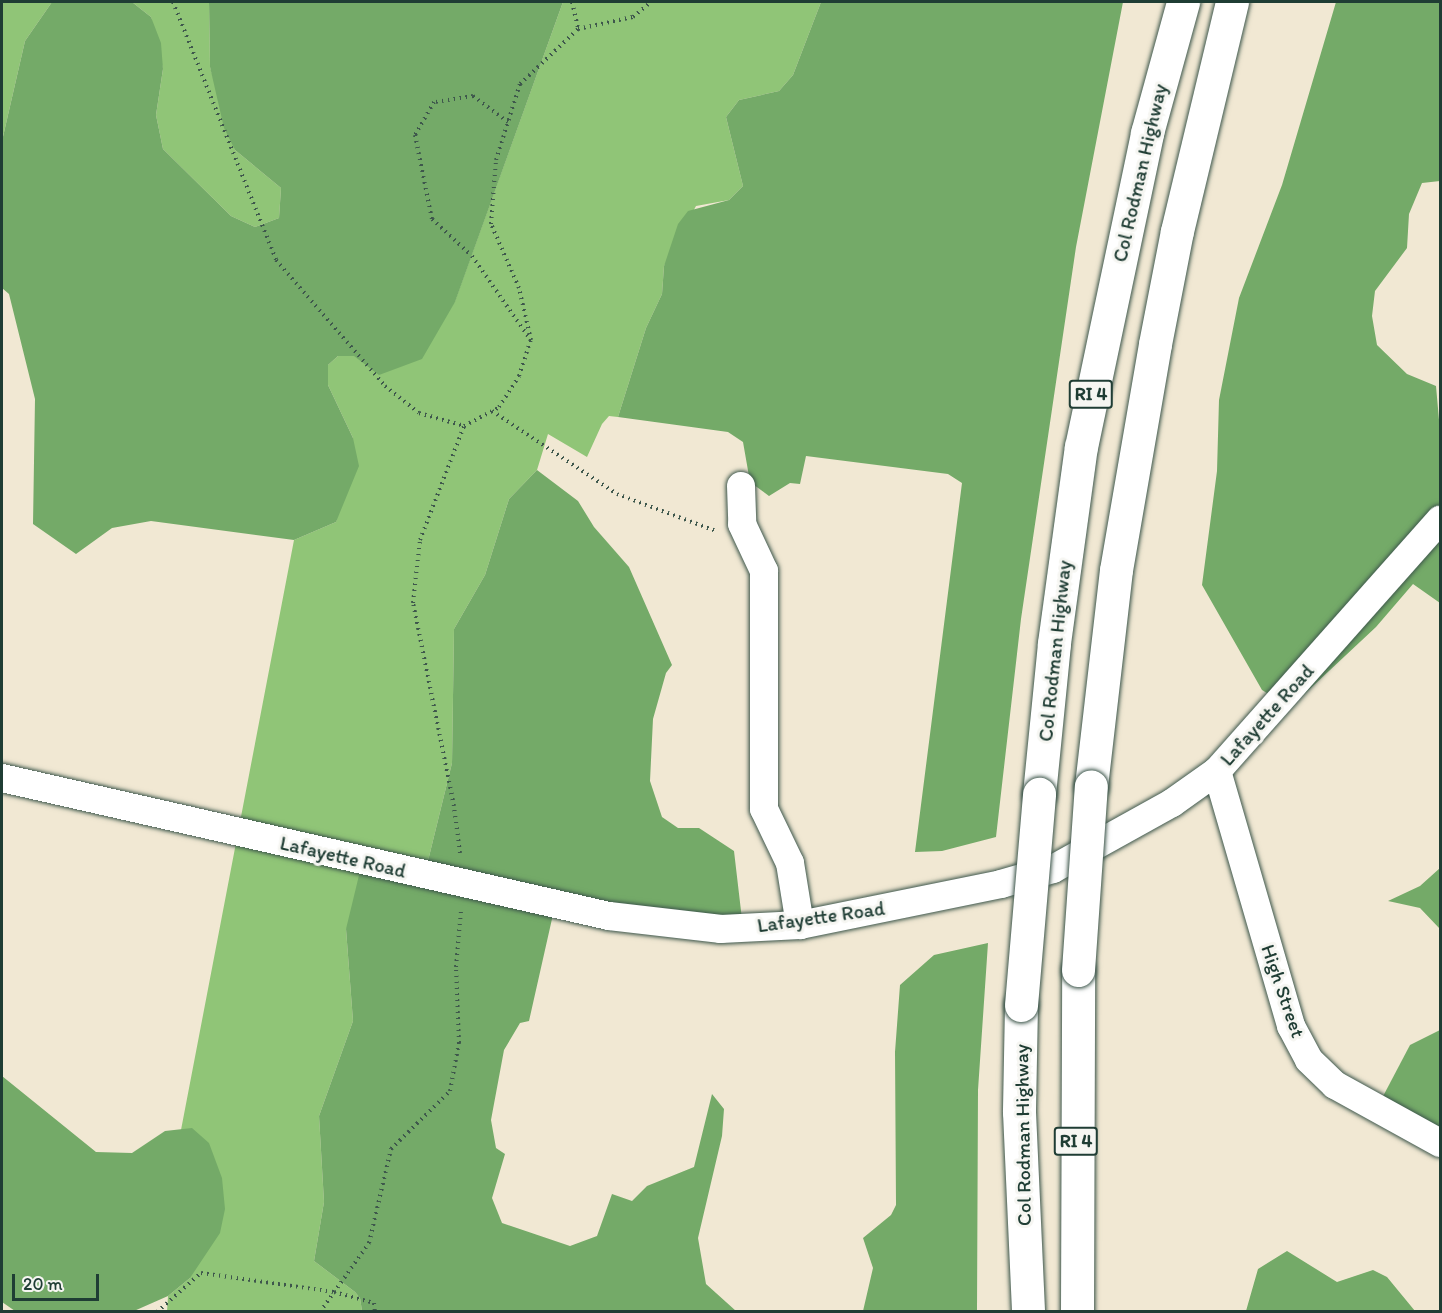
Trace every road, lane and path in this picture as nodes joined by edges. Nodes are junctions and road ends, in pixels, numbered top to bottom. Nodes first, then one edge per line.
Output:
1 (173, 2) edge
2 (572, 2) edge
3 (651, 2) edge
4 (1183, 2) edge
5 (1232, 2) edge
6 (578, 29) junction
7 (508, 122) junction
8 (531, 340) junction
9 (492, 411) junction
10 (464, 426) junction
11 (741, 486) dead end
12 (1440, 520) edge
13 (751, 543) junction
14 (1217, 771) junction
15 (2, 778) edge
16 (463, 884) junction
17 (800, 925) junction
18 (1440, 1143) edge
19 (334, 1292) junction
20 (157, 1311) edge
21 (320, 1311) edge
22 (375, 1311) edge
23 (1028, 1311) edge
24 (1077, 1311) edge

1 - 10 path
2 - 6 path
3 - 6 path
4 - 23 highway, Col Rodman Highway / RI 4, bridge
5 - 24 highway, RI 4, bridge
6 - 7 path
7 - 8 path
7 - 8 path
8 - 9 path
9 - 10 path
9 - 13 path
10 - 16 path
11 - 13 street
12 - 14 street, Lafayette Road
13 - 17 street
14 - 17 street, Lafayette Road
14 - 18 street, High Street
15 - 16 street, Lafayette Road
16 - 17 street, Lafayette Road
16 - 19 path
19 - 20 path
19 - 21 path
19 - 22 path

